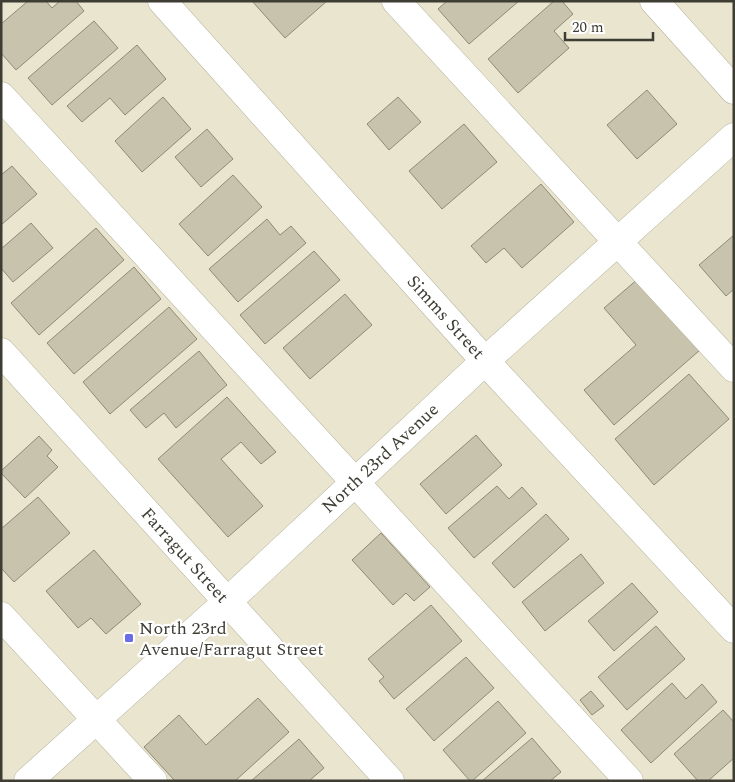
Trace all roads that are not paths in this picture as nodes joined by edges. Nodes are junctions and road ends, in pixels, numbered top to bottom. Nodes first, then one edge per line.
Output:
1 (162, 1) edge
2 (396, 1) edge
3 (654, 1) edge
4 (734, 90) edge
5 (1, 96) edge
6 (734, 137) edge
7 (618, 242) junction
8 (1, 352) edge
9 (485, 361) junction
10 (734, 368) edge
11 (356, 482) junction
12 (228, 602) junction
13 (1, 616) edge
14 (734, 629) edge
15 (97, 720) junction
16 (28, 781) edge
17 (153, 781) edge
18 (390, 781) edge
19 (629, 781) edge

1 - 9 street, Simms Street
2 - 7 street
3 - 4 street
5 - 11 street
6 - 7 street, North 23rd Avenue
7 - 9 street, North 23rd Avenue
7 - 10 street
8 - 12 street, Farragut Street
9 - 11 street, North 23rd Avenue
9 - 14 street, Simms Street
11 - 12 street, North 23rd Avenue
11 - 19 street
12 - 15 street, North 23rd Avenue
12 - 18 street, Farragut Street
13 - 15 street
15 - 16 street, North 23rd Avenue
15 - 17 street

